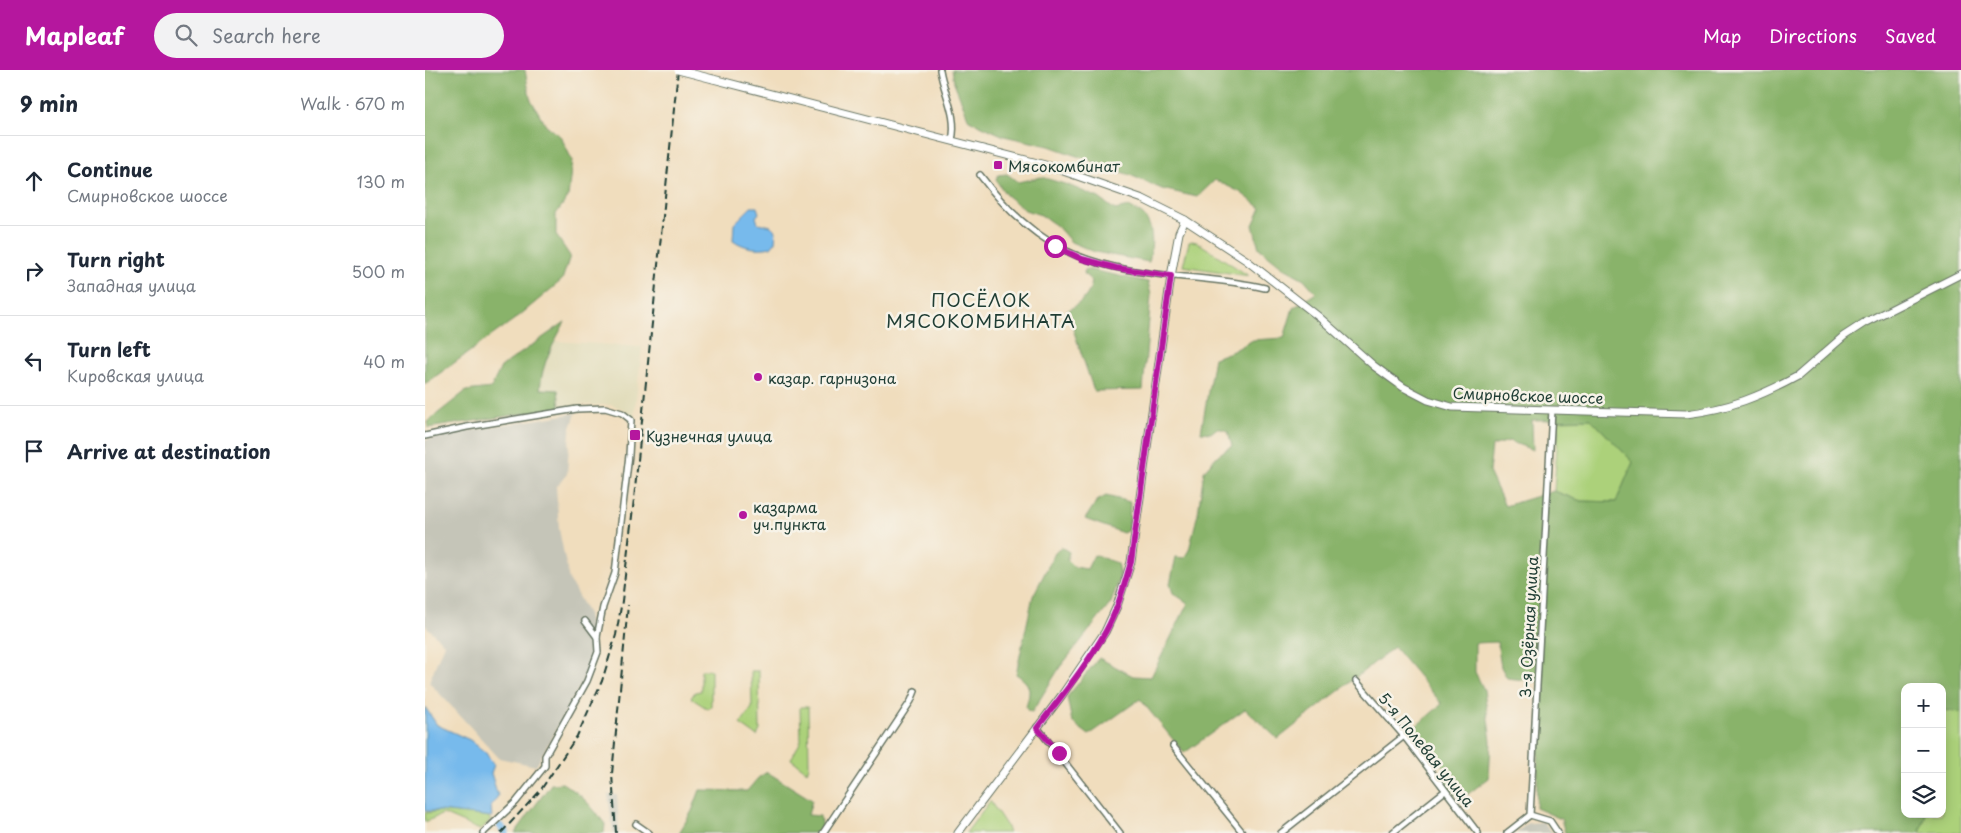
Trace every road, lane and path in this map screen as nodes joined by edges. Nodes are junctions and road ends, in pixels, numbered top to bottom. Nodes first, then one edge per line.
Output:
1 (678, 70) edge
2 (940, 70) edge
3 (952, 140) junction
4 (980, 175) dead end
5 (1185, 220) junction
6 (1961, 274) edge
7 (1171, 276) junction
8 (1265, 288) dead end
9 (1551, 410) junction
10 (425, 436) edge
11 (585, 621) dead end
12 (597, 637) junction
13 (1356, 681) dead end
14 (915, 691) dead end
15 (1037, 728) junction
16 (1404, 736) junction
17 (1173, 746) dead end
18 (545, 766) junction
19 (551, 769) dead end
20 (1445, 791) junction
21 (1530, 816) junction
22 (636, 824) dead end
23 (483, 833) edge
24 (649, 833) edge
25 (823, 833) edge
26 (959, 833) edge
27 (1120, 833) edge
28 (1243, 833) edge
29 (1281, 833) edge
30 (1392, 833) edge
31 (1477, 833) edge
32 (1507, 833) edge
33 (1558, 833) edge

1 - 3 main road, Смирновское шоссе, bridge
2 - 3 street
3 - 5 main road, Смирновское шоссе
4 - 7 street
5 - 7 main road
5 - 9 main road, Смирновское шоссе
6 - 9 main road, Смирновское шоссе
7 - 8 street
7 - 15 main road
9 - 21 street, 3-я Озёрная улица
10 - 12 street
11 - 12 street
12 - 18 street
13 - 16 street, 5-я Полевая улица
14 - 25 street
15 - 26 main road
15 - 27 street
16 - 20 street, 5-я Полевая улица
16 - 29 street
17 - 28 street
18 - 19 street
18 - 23 street
20 - 30 street
20 - 31 street, 5-я Полевая улица
21 - 32 street
21 - 33 street
22 - 24 street

